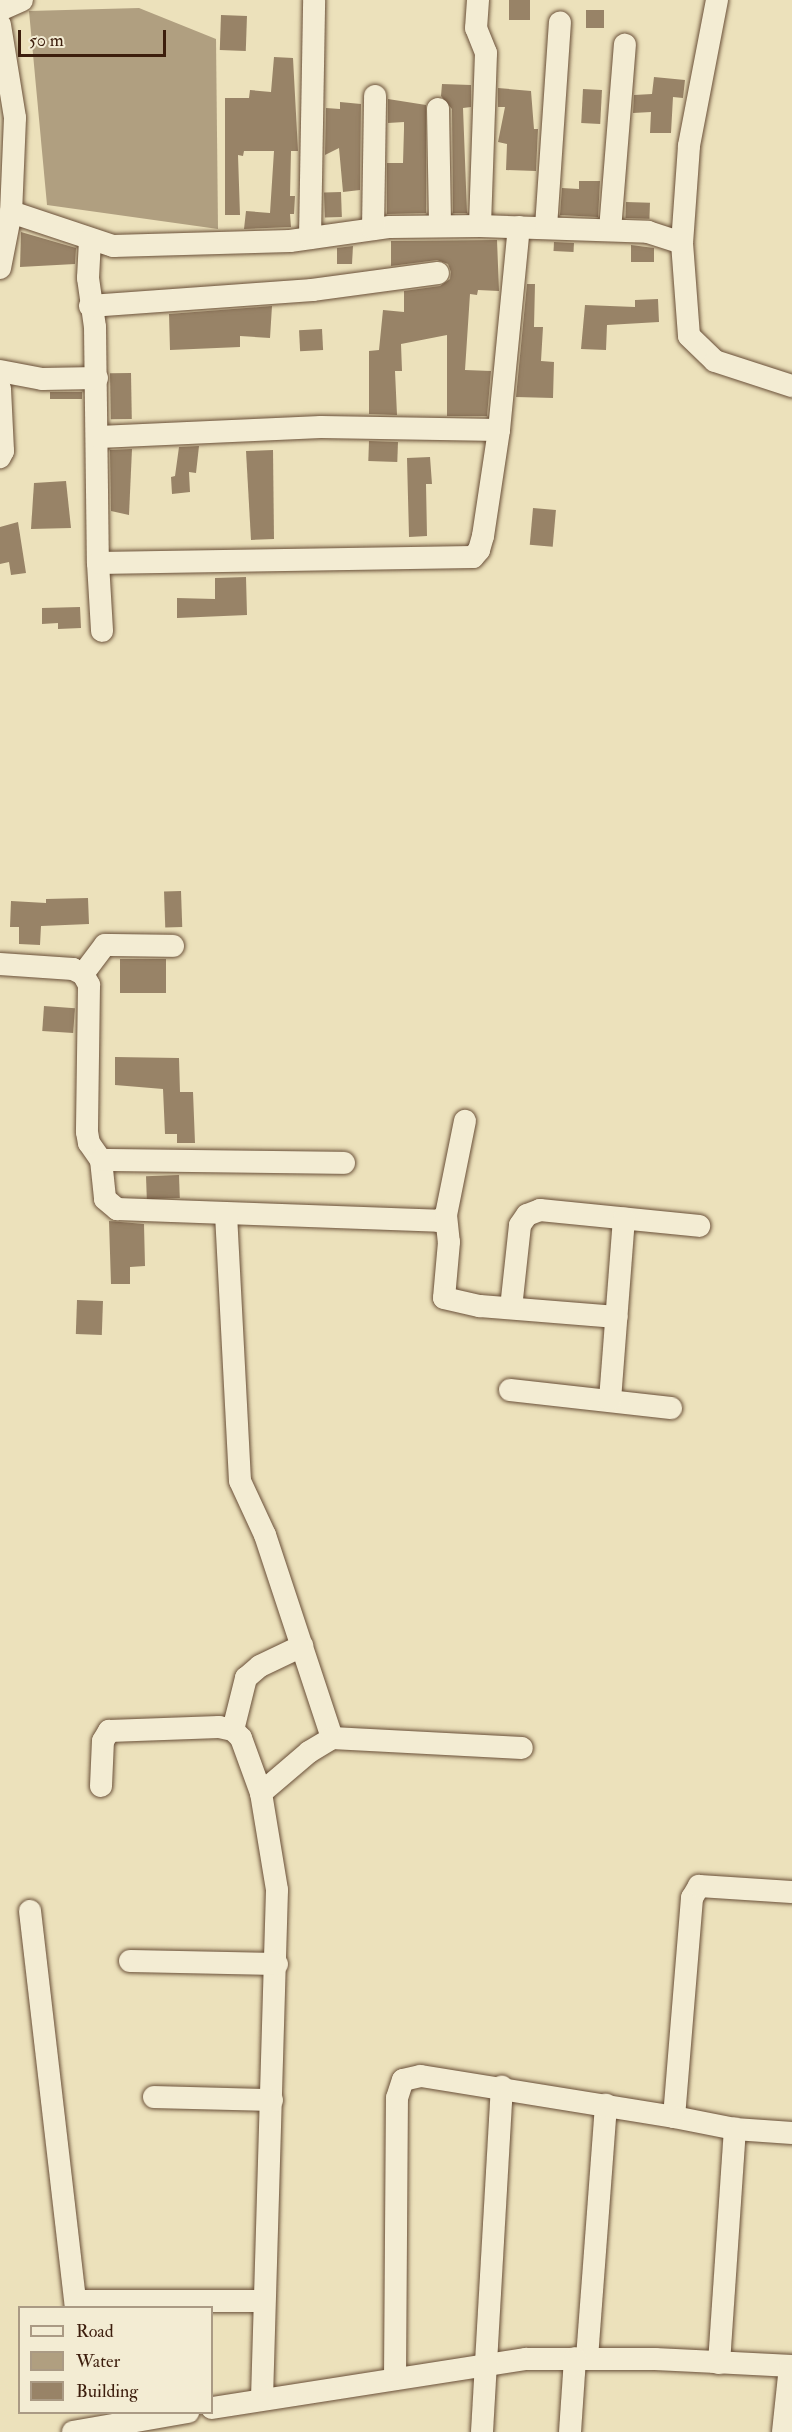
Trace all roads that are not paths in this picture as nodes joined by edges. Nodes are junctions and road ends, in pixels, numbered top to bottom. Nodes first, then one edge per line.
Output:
1 (22, 0) edge
2 (478, 0) edge
3 (717, 0) edge
4 (310, 2) edge
5 (0, 10) edge
6 (560, 22) dead end
7 (0, 25) edge
8 (625, 45) dead end
9 (375, 96) dead end
10 (438, 109) dead end
11 (6, 189) edge
12 (11, 212) junction
13 (440, 226) junction
14 (480, 226) junction
15 (519, 227) junction
16 (546, 227) junction
17 (373, 229) junction
18 (610, 230) junction
19 (310, 238) junction
20 (90, 240) junction
21 (682, 243) junction
22 (0, 268) edge
23 (438, 273) dead end
24 (90, 306) junction
25 (0, 371) edge
26 (97, 378) junction
27 (792, 386) edge
28 (0, 389) edge
29 (500, 430) junction
30 (99, 437) junction
31 (0, 457) edge
32 (98, 563) junction
33 (102, 631) dead end
34 (173, 946) dead end
35 (0, 964) edge
36 (83, 974) junction
37 (465, 1121) dead end
38 (101, 1160) junction
39 (344, 1163) dead end
40 (226, 1214) junction
41 (446, 1215) junction
42 (624, 1219) junction
43 (699, 1226) dead end
44 (511, 1308) junction
45 (617, 1317) junction
46 (510, 1390) dead end
47 (610, 1400) junction
48 (671, 1408) dead end
49 (302, 1646) junction
50 (233, 1730) junction
51 (332, 1738) junction
52 (522, 1748) dead end
53 (101, 1786) dead end
54 (261, 1793) junction
55 (792, 1892) edge
56 (30, 1911) dead end
57 (129, 1961) dead end
58 (278, 1964) junction
59 (502, 2087) junction
60 (154, 2097) dead end
61 (272, 2100) junction
62 (606, 2105) junction
63 (674, 2117) junction
64 (735, 2129) junction
65 (792, 2133) edge
66 (263, 2301) junction
67 (76, 2304) edge
68 (581, 2358) junction
69 (719, 2363) junction
70 (486, 2365) junction
71 (791, 2366) edge
72 (395, 2379) junction
73 (262, 2399) junction
74 (213, 2408) edge
75 (173, 2420) edge
76 (82, 2424) edge
77 (124, 2428) edge
78 (482, 2432) edge
79 (570, 2432) edge
80 (783, 2432) edge

1 - 5 street
2 - 14 street
3 - 21 street
4 - 19 street
6 - 16 street
7 - 11 street
8 - 18 street
9 - 17 street
10 - 13 street
11 - 12 street
12 - 20 street
12 - 22 street
13 - 14 street
13 - 17 street
14 - 15 street
15 - 16 street
15 - 29 street
16 - 18 street
17 - 19 street
18 - 21 street
19 - 20 street
20 - 24 street
21 - 27 street
23 - 24 street
24 - 26 street
25 - 26 street
26 - 30 street
28 - 31 street
29 - 30 street
29 - 32 street
30 - 32 street
32 - 33 street
34 - 36 street
35 - 36 street
36 - 38 street
37 - 41 street
38 - 39 street
38 - 40 street
40 - 41 street
40 - 49 street
41 - 44 street
42 - 43 street
42 - 44 street
42 - 45 street
44 - 45 street
45 - 47 street
46 - 47 street
47 - 48 street
49 - 50 street
49 - 51 street
50 - 53 street
50 - 54 street
51 - 52 street
51 - 54 street
54 - 58 street
55 - 63 street
56 - 67 street
57 - 58 street
58 - 61 street
59 - 62 street
59 - 70 street
59 - 72 street
60 - 61 street
61 - 66 street
62 - 63 street
62 - 68 street
63 - 64 street
64 - 65 street
64 - 69 street
66 - 67 street
66 - 73 street
68 - 69 street
68 - 70 street
68 - 79 street
69 - 71 street
70 - 72 street
70 - 78 street
71 - 80 street
72 - 73 street
73 - 74 street
75 - 77 street
76 - 77 street

